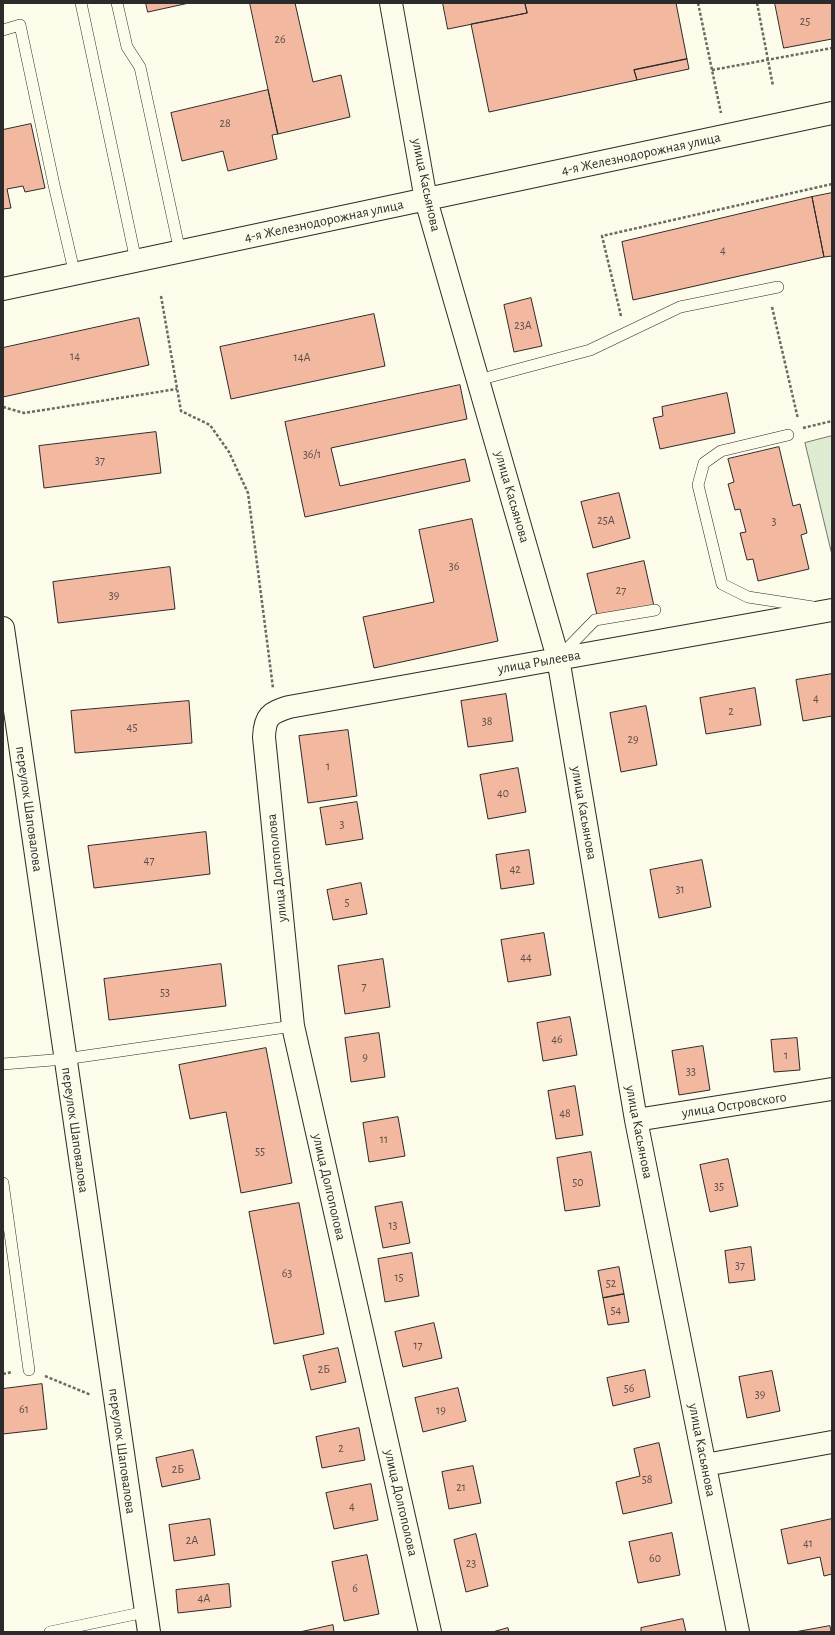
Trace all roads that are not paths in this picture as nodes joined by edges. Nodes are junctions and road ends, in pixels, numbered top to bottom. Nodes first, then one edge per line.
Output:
1 (81, 3) edge
2 (117, 3) edge
3 (391, 3) edge
4 (3, 30) edge
5 (832, 113) edge
6 (426, 200) junction
7 (180, 252) junction
8 (136, 261) junction
9 (75, 275) junction
10 (773, 288) road end
11 (3, 289) edge
12 (478, 380) junction
13 (788, 435) dead end
14 (655, 610) dead end
15 (831, 610) edge
16 (3, 628) edge
17 (558, 658) junction
18 (6, 674) edge
19 (264, 736) joint
20 (293, 1026) junction
21 (65, 1059) junction
22 (3, 1064) edge
23 (832, 1089) edge
24 (636, 1120) junction
25 (3, 1183) edge
26 (29, 1370) road end
27 (832, 1442) edge
28 (705, 1465) junction
29 (147, 1622) edge
30 (50, 1632) edge
31 (430, 1632) edge
32 (738, 1632) edge

1 - 8 lane
2 - 7 lane
3 - 6 street, улица Касьянова
4 - 9 lane
5 - 6 street, 4-я Железнодорожная улица
6 - 7 street, 4-я Железнодорожная улица
6 - 12 street, улица Касьянова
7 - 8 street, 4-я Железнодорожная улица
8 - 9 street, 4-я Железнодорожная улица
9 - 11 street, 4-я Железнодорожная улица
10 - 12 lane
12 - 17 street, улица Касьянова
13 - 15 lane
14 - 17 lane
15 - 17 street, улица Рылеева
16 - 18 street, переулок Шаповалова
17 - 19 street, улица Рылеева
17 - 24 street, улица Касьянова
18 - 21 street, переулок Шаповалова
19 - 20 street, улица Долгополова
20 - 21 lane
20 - 31 street, улица Долгополова
21 - 22 lane
21 - 29 street, переулок Шаповалова
23 - 24 street, улица Островского
24 - 28 street, улица Касьянова
25 - 26 lane
27 - 28 street
28 - 32 street, улица Касьянова
29 - 30 lane

